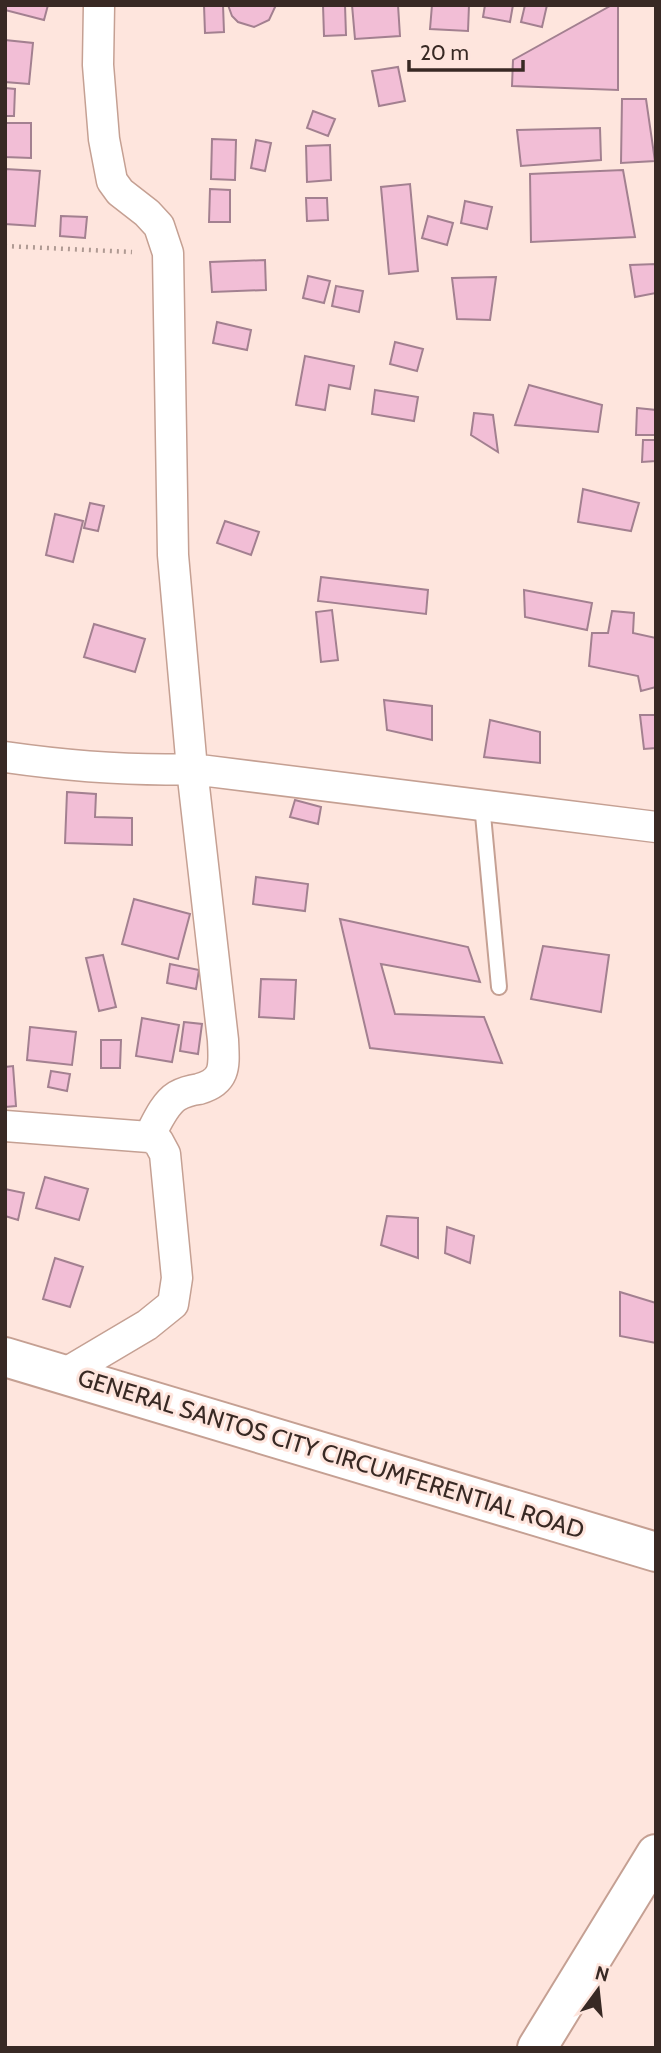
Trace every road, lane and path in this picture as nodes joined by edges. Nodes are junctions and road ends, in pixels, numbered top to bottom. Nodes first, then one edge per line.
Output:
1 (99, 5) edge
2 (5, 246) edge
3 (168, 253) junction
4 (5, 757) edge
5 (192, 769) junction
6 (482, 804) junction
7 (656, 827) edge
8 (499, 988) dead end
9 (5, 1126) edge
10 (149, 1137) junction
11 (5, 1357) edge
12 (66, 1373) junction
13 (656, 1552) edge
14 (656, 1854) edge
15 (537, 2048) edge

1 - 3 street
2 - 3 path
3 - 5 street
4 - 5 street
5 - 6 street
5 - 10 street
6 - 7 street
6 - 8 lane
9 - 10 street
10 - 12 street
11 - 12 main road, GENERAL SANTOS CITY CIRCUMFERENTIAL ROAD
12 - 13 main road, GENERAL SANTOS CITY CIRCUMFERENTIAL ROAD
14 - 15 main road

